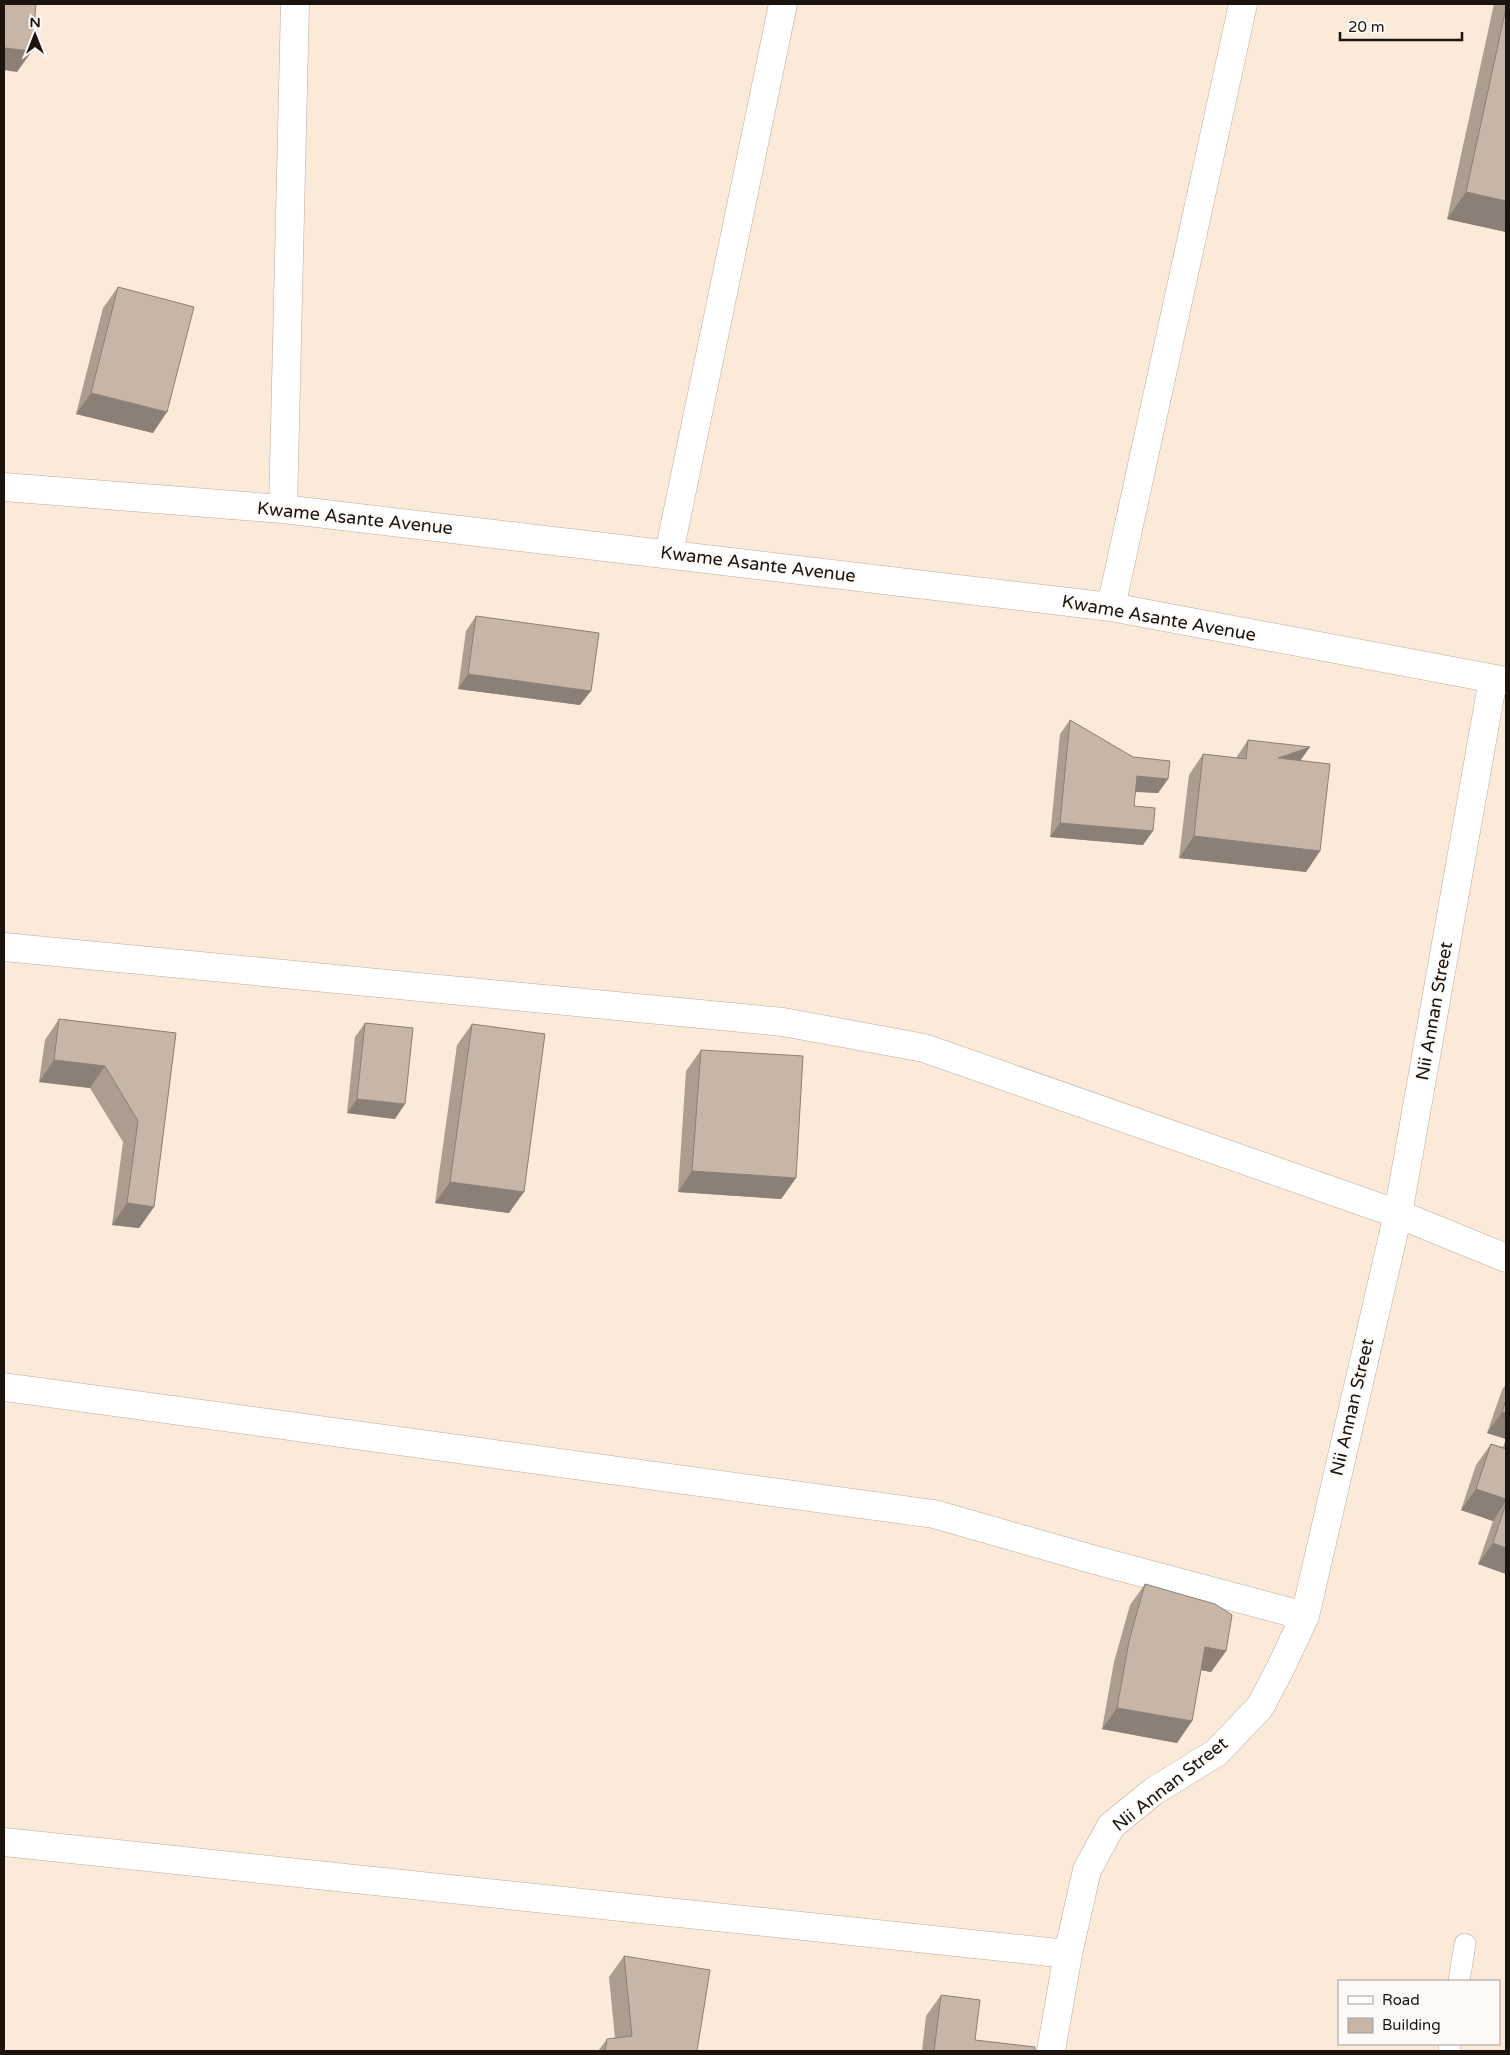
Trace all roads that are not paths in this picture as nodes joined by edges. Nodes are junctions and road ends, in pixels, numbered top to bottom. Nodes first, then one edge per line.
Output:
1 (295, 4) edge
2 (784, 4) edge
3 (1243, 4) edge
4 (4, 487) edge
5 (283, 509) junction
6 (669, 553) junction
7 (1111, 607) junction
8 (1499, 680) edge
9 (4, 947) edge
10 (1398, 1214) junction
11 (1506, 1258) edge
12 (4, 1388) edge
13 (1305, 1616) junction
14 (4, 1842) edge
15 (1465, 1944) dead end
16 (1068, 1954) junction
17 (1459, 1980) edge
18 (1051, 2051) edge

1 - 5 street
2 - 6 street
3 - 7 street
4 - 5 street, Kwame Asante Avenue
5 - 6 street, Kwame Asante Avenue
6 - 7 street, Kwame Asante Avenue
7 - 8 street, Kwame Asante Avenue
8 - 10 street, Nii Annan Street
9 - 10 street
10 - 11 street
10 - 13 street, Nii Annan Street
12 - 13 street
13 - 16 street, Nii Annan Street
14 - 16 street
15 - 17 lane
16 - 18 street, Nii Annan Street

